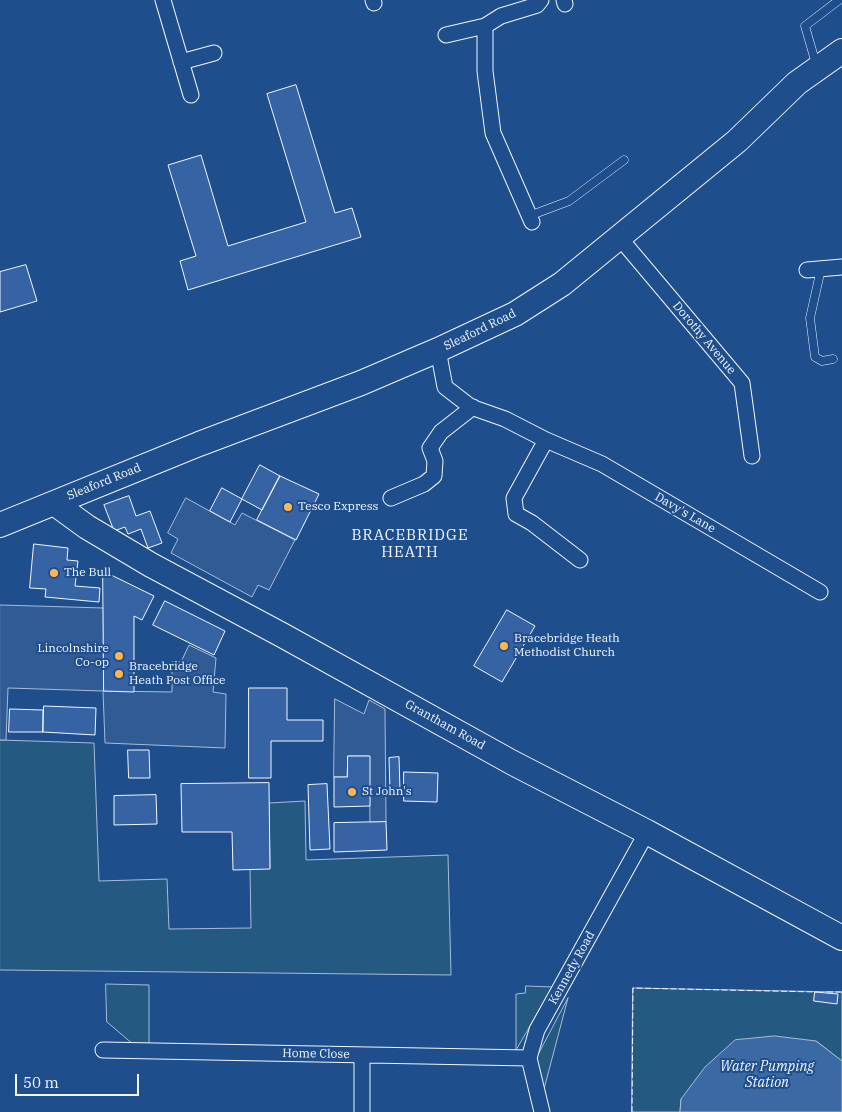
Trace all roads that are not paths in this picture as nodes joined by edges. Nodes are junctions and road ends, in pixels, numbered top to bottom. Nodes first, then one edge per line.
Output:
1 (163, 0) edge
2 (541, 0) edge
3 (839, 0) edge
4 (485, 26) junction
5 (446, 35) dead end
6 (842, 51) edge
7 (214, 53) dead end
8 (181, 62) junction
9 (818, 69) junction
10 (191, 95) dead end
11 (624, 160) dead end
12 (530, 219) joint
13 (619, 237) junction
14 (842, 267) edge
15 (814, 269) joint
16 (438, 350) junction
17 (833, 359) dead end
18 (473, 408) junction
19 (546, 440) junction
20 (752, 456) dead end
21 (391, 498) dead end
22 (54, 503) junction
23 (0, 526) edge
24 (580, 560) dead end
25 (820, 592) dead end
26 (647, 832) junction
27 (842, 938) edge
28 (103, 1050) dead end
29 (362, 1055) junction
30 (529, 1058) junction
31 (362, 1112) edge
32 (542, 1112) edge

1 - 8 street
2 - 4 street
3 - 9 lane
4 - 5 street
4 - 12 street
6 - 9 main road, Sleaford Road
7 - 8 street
8 - 10 street
9 - 13 main road, Sleaford Road
11 - 12 lane
13 - 16 main road, Sleaford Road
13 - 20 street, Dorothy Avenue
14 - 15 street
15 - 17 lane
16 - 18 street, Davy's Lane
16 - 22 main road, Sleaford Road
18 - 19 street, Davy's Lane
18 - 21 street
19 - 24 street
19 - 25 street, Davy's Lane
22 - 23 main road, Sleaford Road
22 - 26 main road, Grantham Road
26 - 27 main road, Grantham Road
26 - 30 street, Kennedy Road
28 - 29 street, Home Close
29 - 30 street, Home Close
29 - 31 street
30 - 32 street, Kennedy Road

